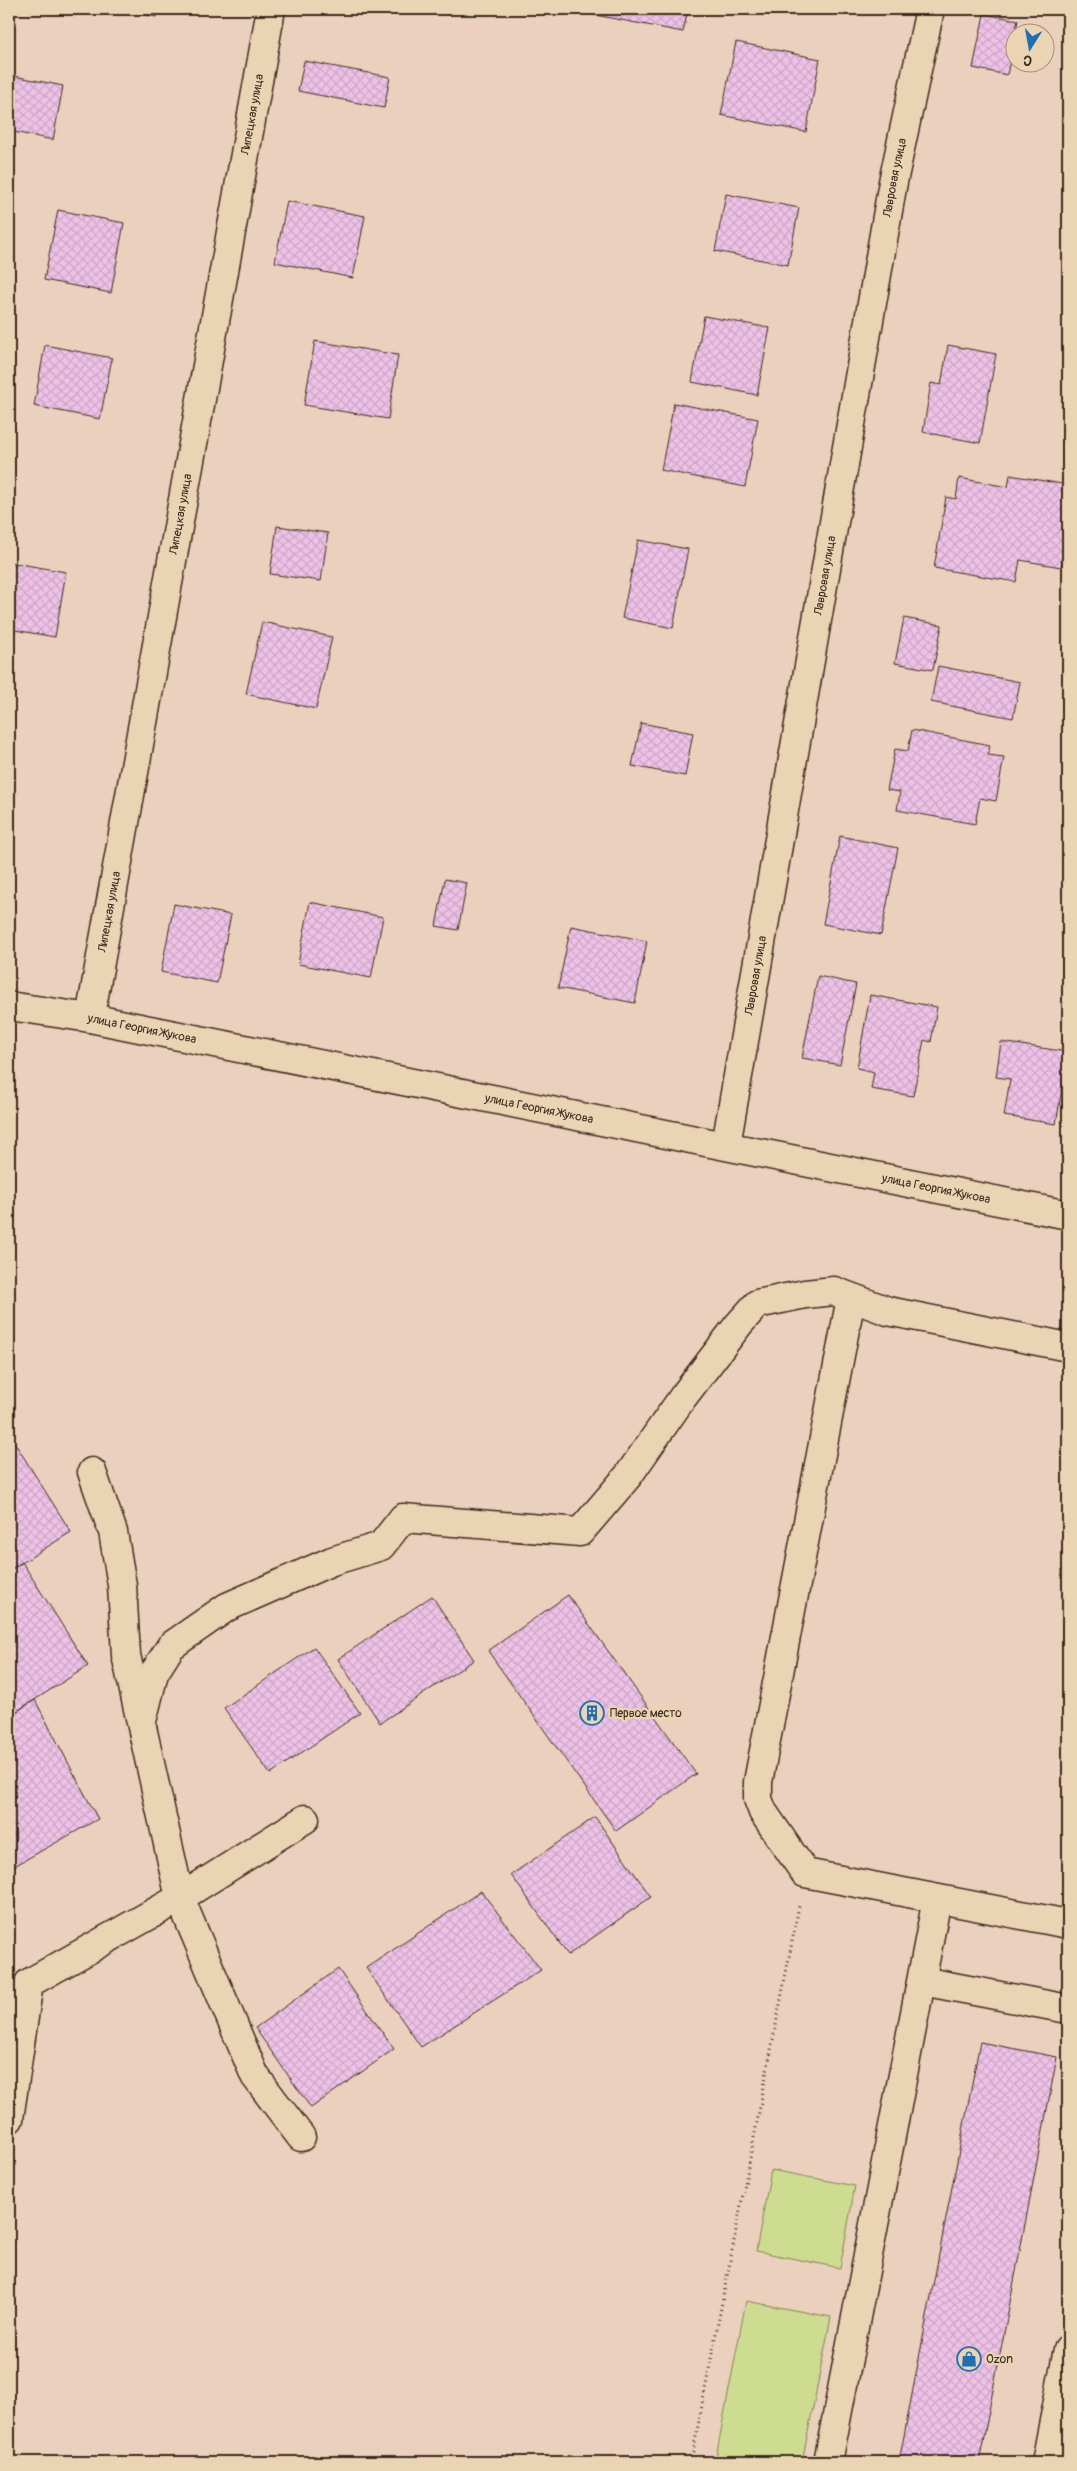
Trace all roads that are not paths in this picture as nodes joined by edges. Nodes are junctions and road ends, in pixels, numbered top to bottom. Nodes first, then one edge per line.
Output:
1 (271, 9) edge
2 (930, 9) edge
3 (9, 1006) edge
4 (90, 1018) junction
5 (726, 1145) junction
6 (1068, 1215) edge
7 (852, 1298) junction
8 (1068, 1347) edge
9 (92, 1472) dead end
10 (142, 1721) junction
11 (305, 1820) dead end
12 (180, 1898) junction
13 (937, 1899) junction
14 (1068, 1924) edge
15 (922, 1981) junction
16 (1068, 2009) edge
17 (9, 2119) edge
18 (301, 2137) dead end
19 (1068, 2349) edge
20 (828, 2462) edge
21 (1046, 2462) edge

1 - 4 street, Липецкая улица
2 - 5 street, Лавровая улица
3 - 4 street, улица Георгия Жукова
4 - 5 street, улица Георгия Жукова
5 - 6 street, улица Георгия Жукова
7 - 8 street
7 - 10 street
7 - 13 street
9 - 10 street
10 - 12 street
11 - 12 street
12 - 17 street
12 - 18 street
13 - 14 street
13 - 15 street
15 - 16 street
15 - 20 street
19 - 21 street

